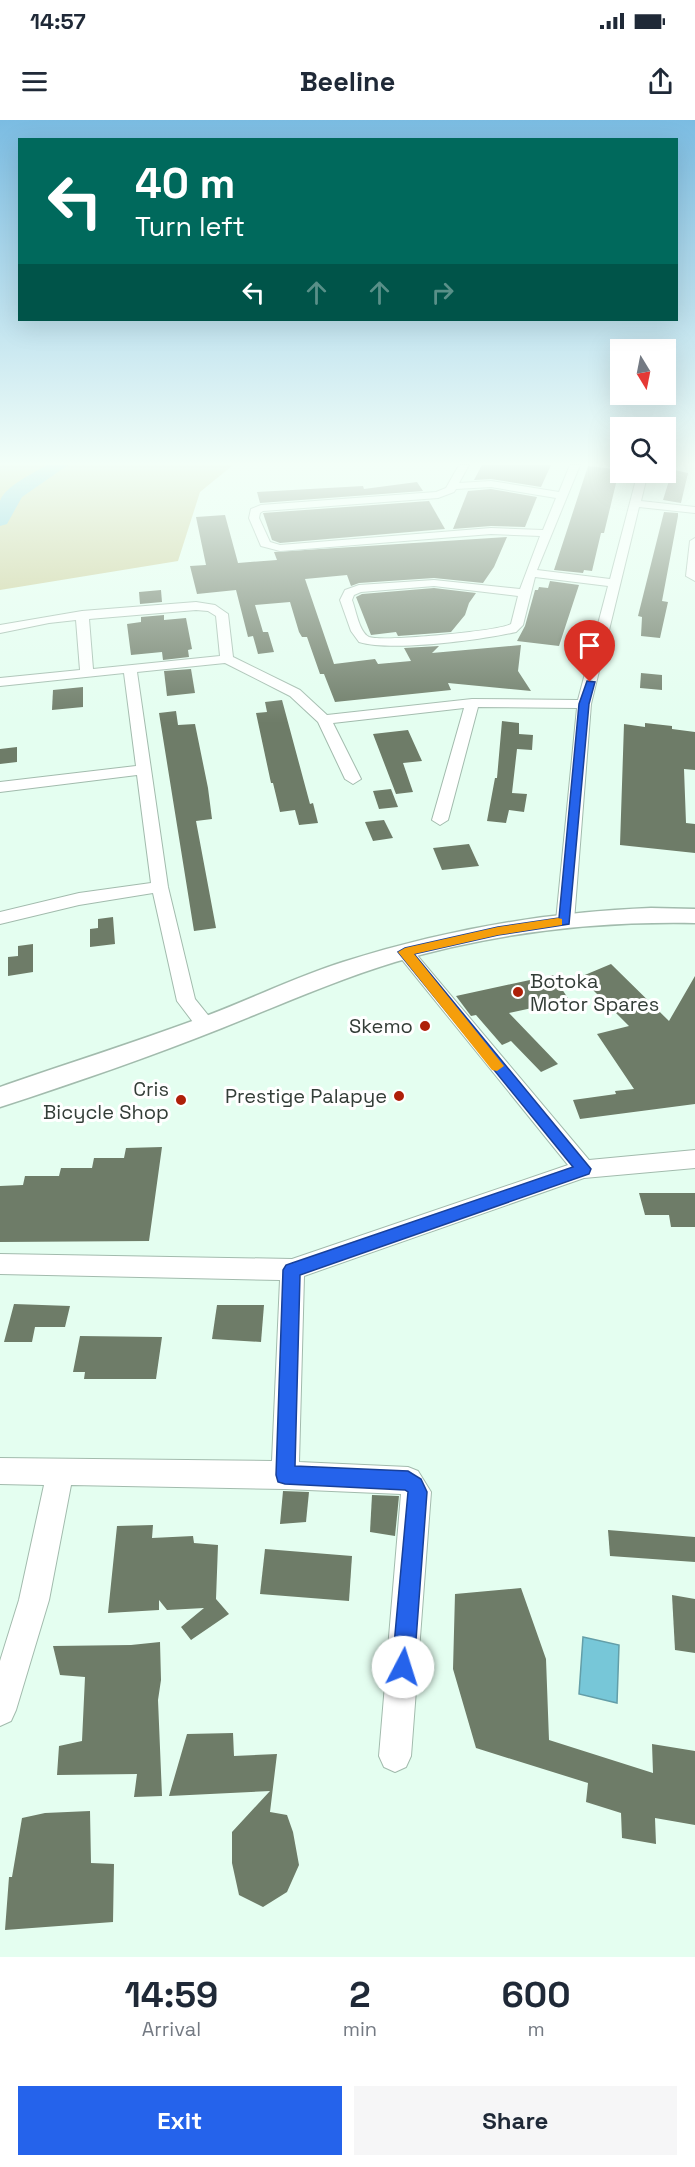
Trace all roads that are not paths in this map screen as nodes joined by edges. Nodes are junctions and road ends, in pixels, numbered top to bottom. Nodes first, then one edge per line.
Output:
1 (539, 551) edge
2 (622, 551) edge
3 (694, 551) edge
4 (530, 573) junction
5 (695, 578) edge
6 (614, 583) junction
7 (524, 593) junction
8 (82, 615) junction
9 (0, 629) edge
10 (227, 659) junction
11 (130, 669) junction
12 (87, 674) junction
13 (0, 682) edge
14 (472, 703) junction
15 (584, 704) junction
16 (324, 720) junction
17 (143, 770) junction
18 (353, 778) dead end
19 (0, 787) edge
20 (440, 820) dead end
21 (160, 887) junction
22 (695, 916) edge
23 (0, 918) edge
24 (565, 921) junction
25 (405, 952) junction
26 (206, 1025) junction
27 (0, 1097) edge
28 (695, 1159) edge
29 (584, 1169) junction
30 (0, 1264) edge
31 (292, 1270) junction
32 (0, 1472) edge
33 (60, 1472) junction
34 (285, 1475) junction
35 (0, 1710) edge
36 (395, 1756) dead end

1 - 4 street
2 - 6 street
3 - 5 street
4 - 6 street
4 - 7 street
6 - 15 street
7 - 7 street
8 - 9 street
8 - 10 street
8 - 12 street
10 - 11 street
10 - 16 street
11 - 12 street
11 - 17 street
12 - 13 street
14 - 15 street
14 - 16 street
14 - 20 street
15 - 24 street
16 - 18 street
17 - 19 street
17 - 21 street
21 - 23 street
21 - 26 street
22 - 24 street
24 - 25 street
25 - 26 street
25 - 29 street
26 - 27 street
28 - 29 street
29 - 31 street
30 - 31 street
31 - 34 street
32 - 33 street
33 - 34 street
33 - 35 street
34 - 36 street

